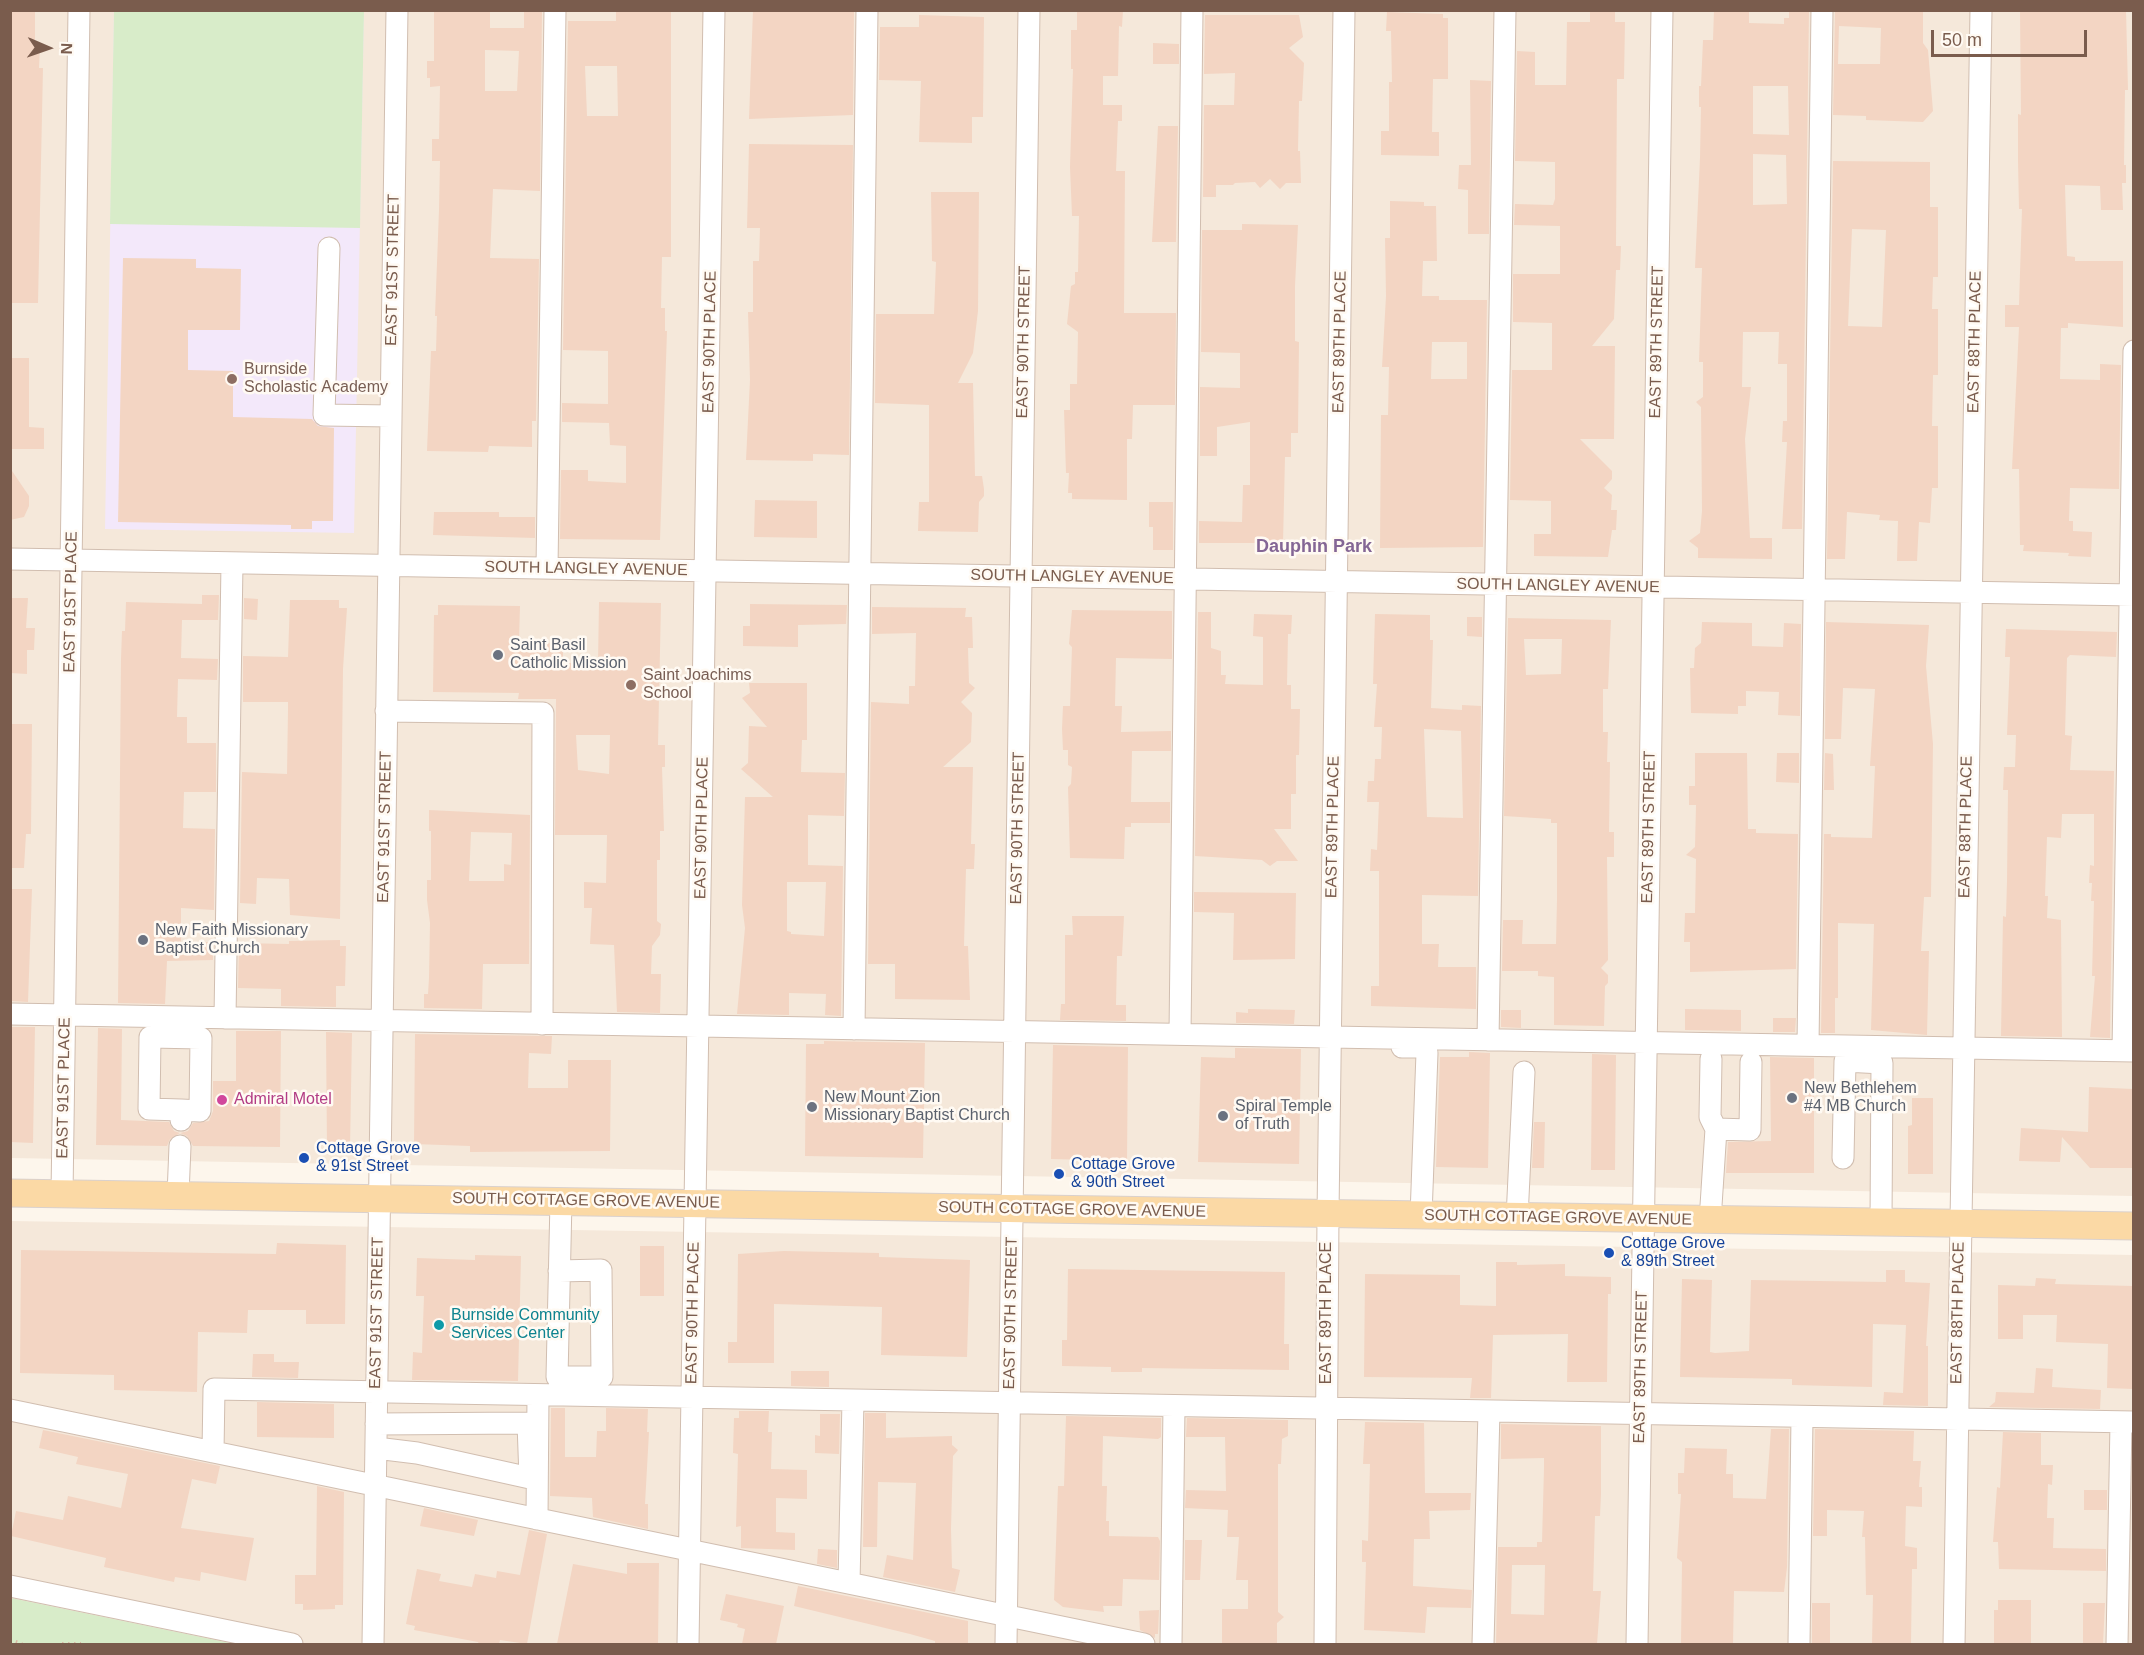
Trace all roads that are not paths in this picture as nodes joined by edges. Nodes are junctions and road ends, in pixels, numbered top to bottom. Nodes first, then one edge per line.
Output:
1 (80, 10) edge
2 (397, 10) edge
3 (555, 10) edge
4 (714, 10) edge
5 (867, 10) edge
6 (1029, 10) edge
7 (1192, 10) edge
8 (1344, 10) edge
9 (1505, 10) edge
10 (1662, 10) edge
11 (1822, 10) edge
12 (1981, 10) edge
13 (329, 248) dead end
14 (2133, 351) edge
15 (391, 416) junction
16 (10, 559) edge
17 (72, 560) junction
18 (232, 563) junction
19 (388, 566) junction
20 (547, 568) junction
21 (707, 571) junction
22 (860, 574) junction
23 (1021, 576) junction
24 (1183, 579) junction
25 (1337, 582) junction
26 (1497, 584) junction
27 (1653, 587) junction
28 (1814, 590) junction
29 (1970, 592) junction
30 (2132, 595) edge
31 (386, 711) junction
32 (10, 1014) edge
33 (65, 1015) junction
34 (225, 1018) junction
35 (382, 1021) junction
36 (542, 1023) junction
37 (698, 1026) junction
38 (854, 1029) junction
39 (1015, 1032) junction
40 (1180, 1034) junction
41 (1330, 1037) junction
42 (1373, 1038) junction
43 (1488, 1040) junction
44 (1646, 1042) junction
45 (1808, 1045) junction
46 (1962, 1048) junction
47 (2128, 1051) edge
48 (1711, 1059) dead end
49 (1750, 1062) dead end
50 (1524, 1072) dead end
51 (1716, 1129) junction
52 (180, 1146) dead end
53 (1843, 1158) dead end
54 (10, 1192) edge
55 (62, 1194) junction
56 (178, 1195) junction
57 (379, 1197) junction
58 (561, 1201) junction
59 (694, 1204) junction
60 (1012, 1209) junction
61 (1328, 1214) junction
62 (1421, 1216) junction
63 (1517, 1218) junction
64 (1644, 1220) junction
65 (1710, 1221) junction
66 (1881, 1222) junction
67 (1960, 1223) junction
68 (2133, 1226) edge
69 (559, 1270) junction
70 (376, 1392) junction
71 (538, 1395) junction
72 (692, 1397) junction
73 (853, 1400) junction
74 (1010, 1403) junction
75 (1174, 1406) junction
76 (1326, 1408) junction
77 (10, 1410) edge
78 (1489, 1411) junction
79 (1641, 1414) junction
80 (1802, 1417) junction
81 (1957, 1419) junction
82 (2127, 1422) edge
83 (376, 1424) junction
84 (376, 1448) junction
85 (213, 1452) junction
86 (375, 1485) junction
87 (537, 1519) junction
88 (690, 1550) junction
89 (849, 1583) junction
90 (10, 1586) edge
91 (1006, 1616) junction
92 (292, 1644) edge
93 (373, 1644) edge
94 (688, 1644) edge
95 (1006, 1644) edge
96 (1144, 1644) edge
97 (1171, 1644) edge
98 (1325, 1644) edge
99 (1483, 1644) edge
100 (1637, 1644) edge
101 (1799, 1644) edge
102 (1954, 1644) edge
103 (2117, 1644) edge

1 - 17 street, EAST 91ST PLACE
2 - 15 street, EAST 91ST STREET
3 - 20 street
4 - 21 street, EAST 90TH PLACE
5 - 22 street
6 - 23 street, EAST 90TH STREET
7 - 24 street
8 - 25 street, EAST 89TH PLACE
9 - 26 street
10 - 27 street, EAST 89TH STREET
11 - 28 street
12 - 29 street, EAST 88TH PLACE
13 - 15 street
14 - 30 street
15 - 19 street, EAST 91ST STREET
16 - 17 street, SOUTH LANGLEY AVENUE
17 - 18 street, SOUTH LANGLEY AVENUE
17 - 33 street, EAST 91ST PLACE
18 - 19 street, SOUTH LANGLEY AVENUE
18 - 34 street
19 - 20 street, SOUTH LANGLEY AVENUE
19 - 31 street, EAST 91ST STREET
20 - 21 street, SOUTH LANGLEY AVENUE
21 - 22 street, SOUTH LANGLEY AVENUE
21 - 37 street, EAST 90TH PLACE
22 - 23 street, SOUTH LANGLEY AVENUE
22 - 38 street
23 - 24 street, SOUTH LANGLEY AVENUE
23 - 39 street, EAST 90TH STREET
24 - 25 street, SOUTH LANGLEY AVENUE
24 - 40 street
25 - 26 street, SOUTH LANGLEY AVENUE
25 - 41 street, EAST 89TH PLACE
26 - 27 street, SOUTH LANGLEY AVENUE
26 - 43 street
27 - 28 street, SOUTH LANGLEY AVENUE
27 - 44 street, EAST 89TH STREET
28 - 29 street, SOUTH LANGLEY AVENUE
28 - 45 street
29 - 30 street, SOUTH LANGLEY AVENUE
29 - 46 street, EAST 88TH PLACE
30 - 47 street
31 - 35 street, EAST 91ST STREET
31 - 36 street
32 - 33 street
33 - 34 street
33 - 55 street, EAST 91ST PLACE
34 - 35 street
35 - 36 street
35 - 57 street, EAST 91ST STREET
36 - 37 street
37 - 38 street
37 - 59 street, EAST 90TH PLACE
38 - 39 street
39 - 40 street
39 - 60 street, EAST 90TH STREET
40 - 41 street
41 - 42 street
41 - 61 street, EAST 89TH PLACE
42 - 43 street
42 - 62 street
43 - 44 street
44 - 45 street
44 - 64 street, EAST 89TH STREET
45 - 46 street
46 - 47 street
46 - 67 street, EAST 88TH PLACE
48 - 51 street
49 - 51 street
50 - 63 street
51 - 65 street
52 - 56 street
53 - 66 street
54 - 55 main road, SOUTH COTTAGE GROVE AVENUE
55 - 56 main road, SOUTH COTTAGE GROVE AVENUE
56 - 57 main road, SOUTH COTTAGE GROVE AVENUE
57 - 58 main road, SOUTH COTTAGE GROVE AVENUE
57 - 70 street, EAST 91ST STREET
58 - 59 main road, SOUTH COTTAGE GROVE AVENUE
58 - 69 street
59 - 60 main road, SOUTH COTTAGE GROVE AVENUE
59 - 72 street, EAST 90TH PLACE
60 - 61 main road, SOUTH COTTAGE GROVE AVENUE
60 - 74 street, EAST 90TH STREET
61 - 62 main road, SOUTH COTTAGE GROVE AVENUE
61 - 76 street, EAST 89TH PLACE
62 - 63 main road, SOUTH COTTAGE GROVE AVENUE
63 - 64 main road, SOUTH COTTAGE GROVE AVENUE
64 - 65 main road, SOUTH COTTAGE GROVE AVENUE
64 - 79 street, EAST 89TH STREET
65 - 66 main road, SOUTH COTTAGE GROVE AVENUE
66 - 67 main road, SOUTH COTTAGE GROVE AVENUE
67 - 68 main road, SOUTH COTTAGE GROVE AVENUE
67 - 81 street, EAST 88TH PLACE
69 - 69 street
70 - 71 street
70 - 83 street, EAST 91ST STREET
70 - 85 street
71 - 72 street
71 - 87 street
72 - 73 street
72 - 88 street, EAST 90TH PLACE
73 - 74 street
73 - 89 street
74 - 75 street
74 - 91 street, EAST 90TH STREET
75 - 76 street
75 - 97 street
76 - 78 street
76 - 98 street, EAST 89TH PLACE
77 - 85 street
78 - 79 street
78 - 99 street
79 - 80 street
79 - 100 street, EAST 89TH STREET
80 - 81 street
80 - 101 street
81 - 82 street
81 - 102 street, EAST 88TH PLACE
82 - 103 street
83 - 84 street, EAST 91ST STREET
83 - 84 street
84 - 86 street, EAST 91ST STREET
85 - 86 street
86 - 87 street
86 - 93 street, EAST 91ST STREET
87 - 88 street
88 - 89 street
88 - 94 street, EAST 90TH PLACE
89 - 91 street
90 - 92 street
91 - 95 street, EAST 90TH STREET
91 - 96 street

